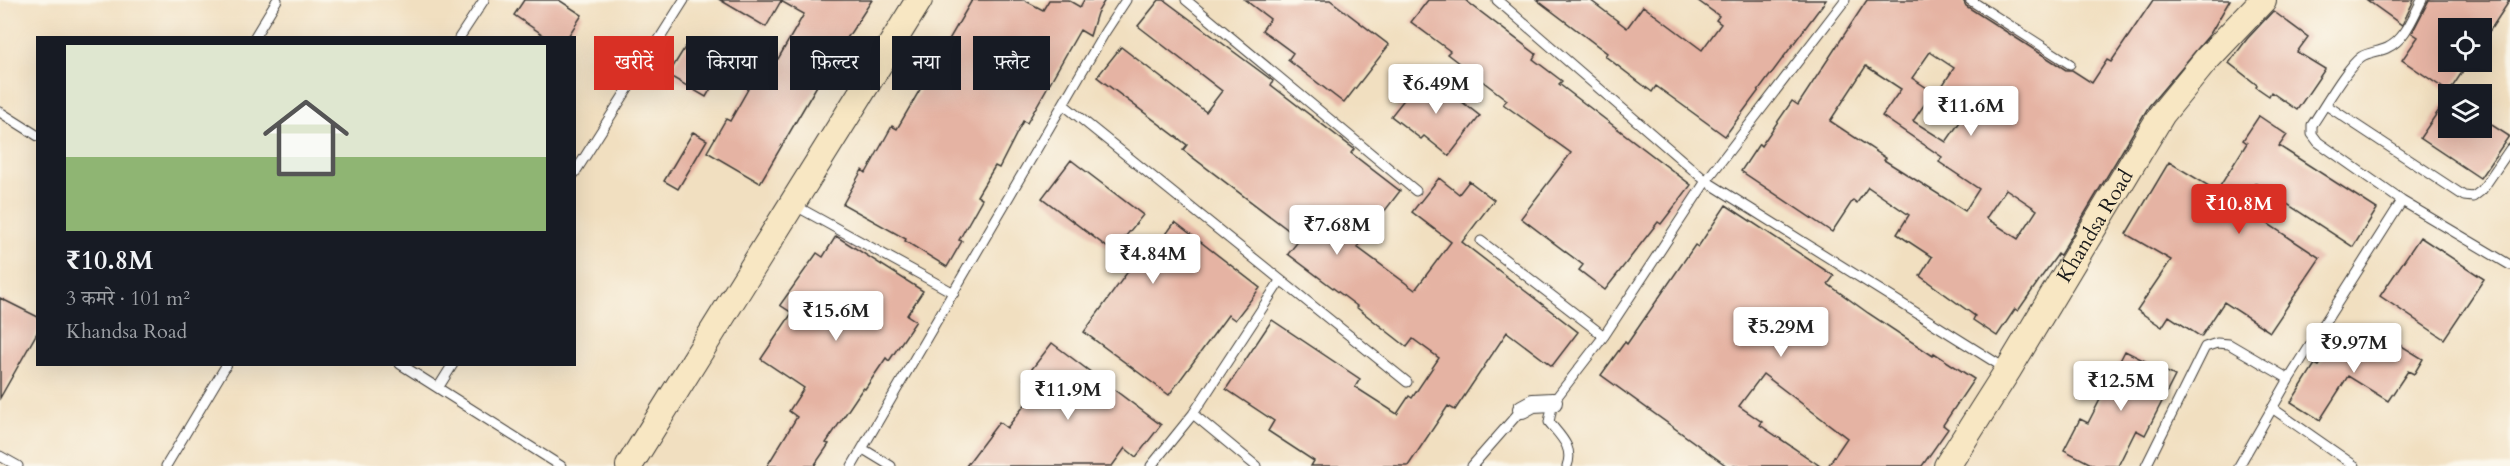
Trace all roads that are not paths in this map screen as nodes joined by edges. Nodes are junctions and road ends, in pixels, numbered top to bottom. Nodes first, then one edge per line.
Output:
1 (277, 0) edge
2 (484, 0) edge
3 (684, 0) edge
4 (919, 0) edge
5 (1126, 0) edge
6 (1186, 0) edge
7 (1497, 0) edge
8 (1970, 0) edge
9 (2263, 0) edge
10 (2422, 0) edge
11 (1842, 1) edge
12 (257, 36) edge
13 (460, 36) edge
14 (2070, 64) dead end
15 (1064, 105) junction
16 (2326, 105) junction
17 (0, 112) edge
18 (36, 135) edge
19 (2510, 149) edge
20 (576, 171) edge
21 (1706, 181) junction
22 (1416, 192) dead end
23 (2402, 201) junction
24 (792, 204) junction
25 (1481, 242) dead end
26 (2510, 265) edge
27 (1280, 281) junction
28 (954, 293) junction
29 (1604, 336) junction
30 (226, 366) edge
31 (403, 366) edge
32 (452, 366) edge
33 (2008, 370) junction
34 (2289, 379) junction
35 (1407, 382) dead end
36 (438, 388) junction
37 (1553, 402) junction
38 (2272, 408) junction
39 (1521, 409) joint
40 (1193, 414) junction
41 (863, 449) junction
42 (0, 456) edge
43 (18, 466) edge
44 (166, 466) edge
45 (561, 466) edge
46 (629, 466) edge
47 (852, 466) edge
48 (891, 466) edge
49 (1151, 466) edge
50 (1256, 466) edge
51 (1472, 466) edge
52 (1567, 466) edge
53 (1947, 466) edge
54 (2146, 466) edge
55 (2239, 466) edge
56 (2355, 466) edge

1 - 12 lane
2 - 13 lane
3 - 20 lane
4 - 24 street
5 - 15 lane
6 - 22 lane
7 - 21 lane
8 - 14 lane
9 - 33 street, Khandsa Road
10 - 16 lane
11 - 21 lane
15 - 27 lane
15 - 28 lane
16 - 19 lane
16 - 23 lane
17 - 18 lane
21 - 29 lane
21 - 33 lane
23 - 26 lane
23 - 34 lane
24 - 28 lane
24 - 46 street
25 - 29 lane
27 - 35 lane
27 - 40 lane
28 - 41 lane
29 - 37 lane
30 - 44 lane
31 - 36 lane
32 - 36 lane
33 - 53 street, Khandsa Road
34 - 38 lane
34 - 54 lane
36 - 45 lane
37 - 39 street
37 - 52 lane
38 - 55 lane
38 - 56 lane
39 - 51 lane
40 - 49 lane
40 - 50 lane
41 - 47 lane
41 - 48 lane
42 - 43 lane

